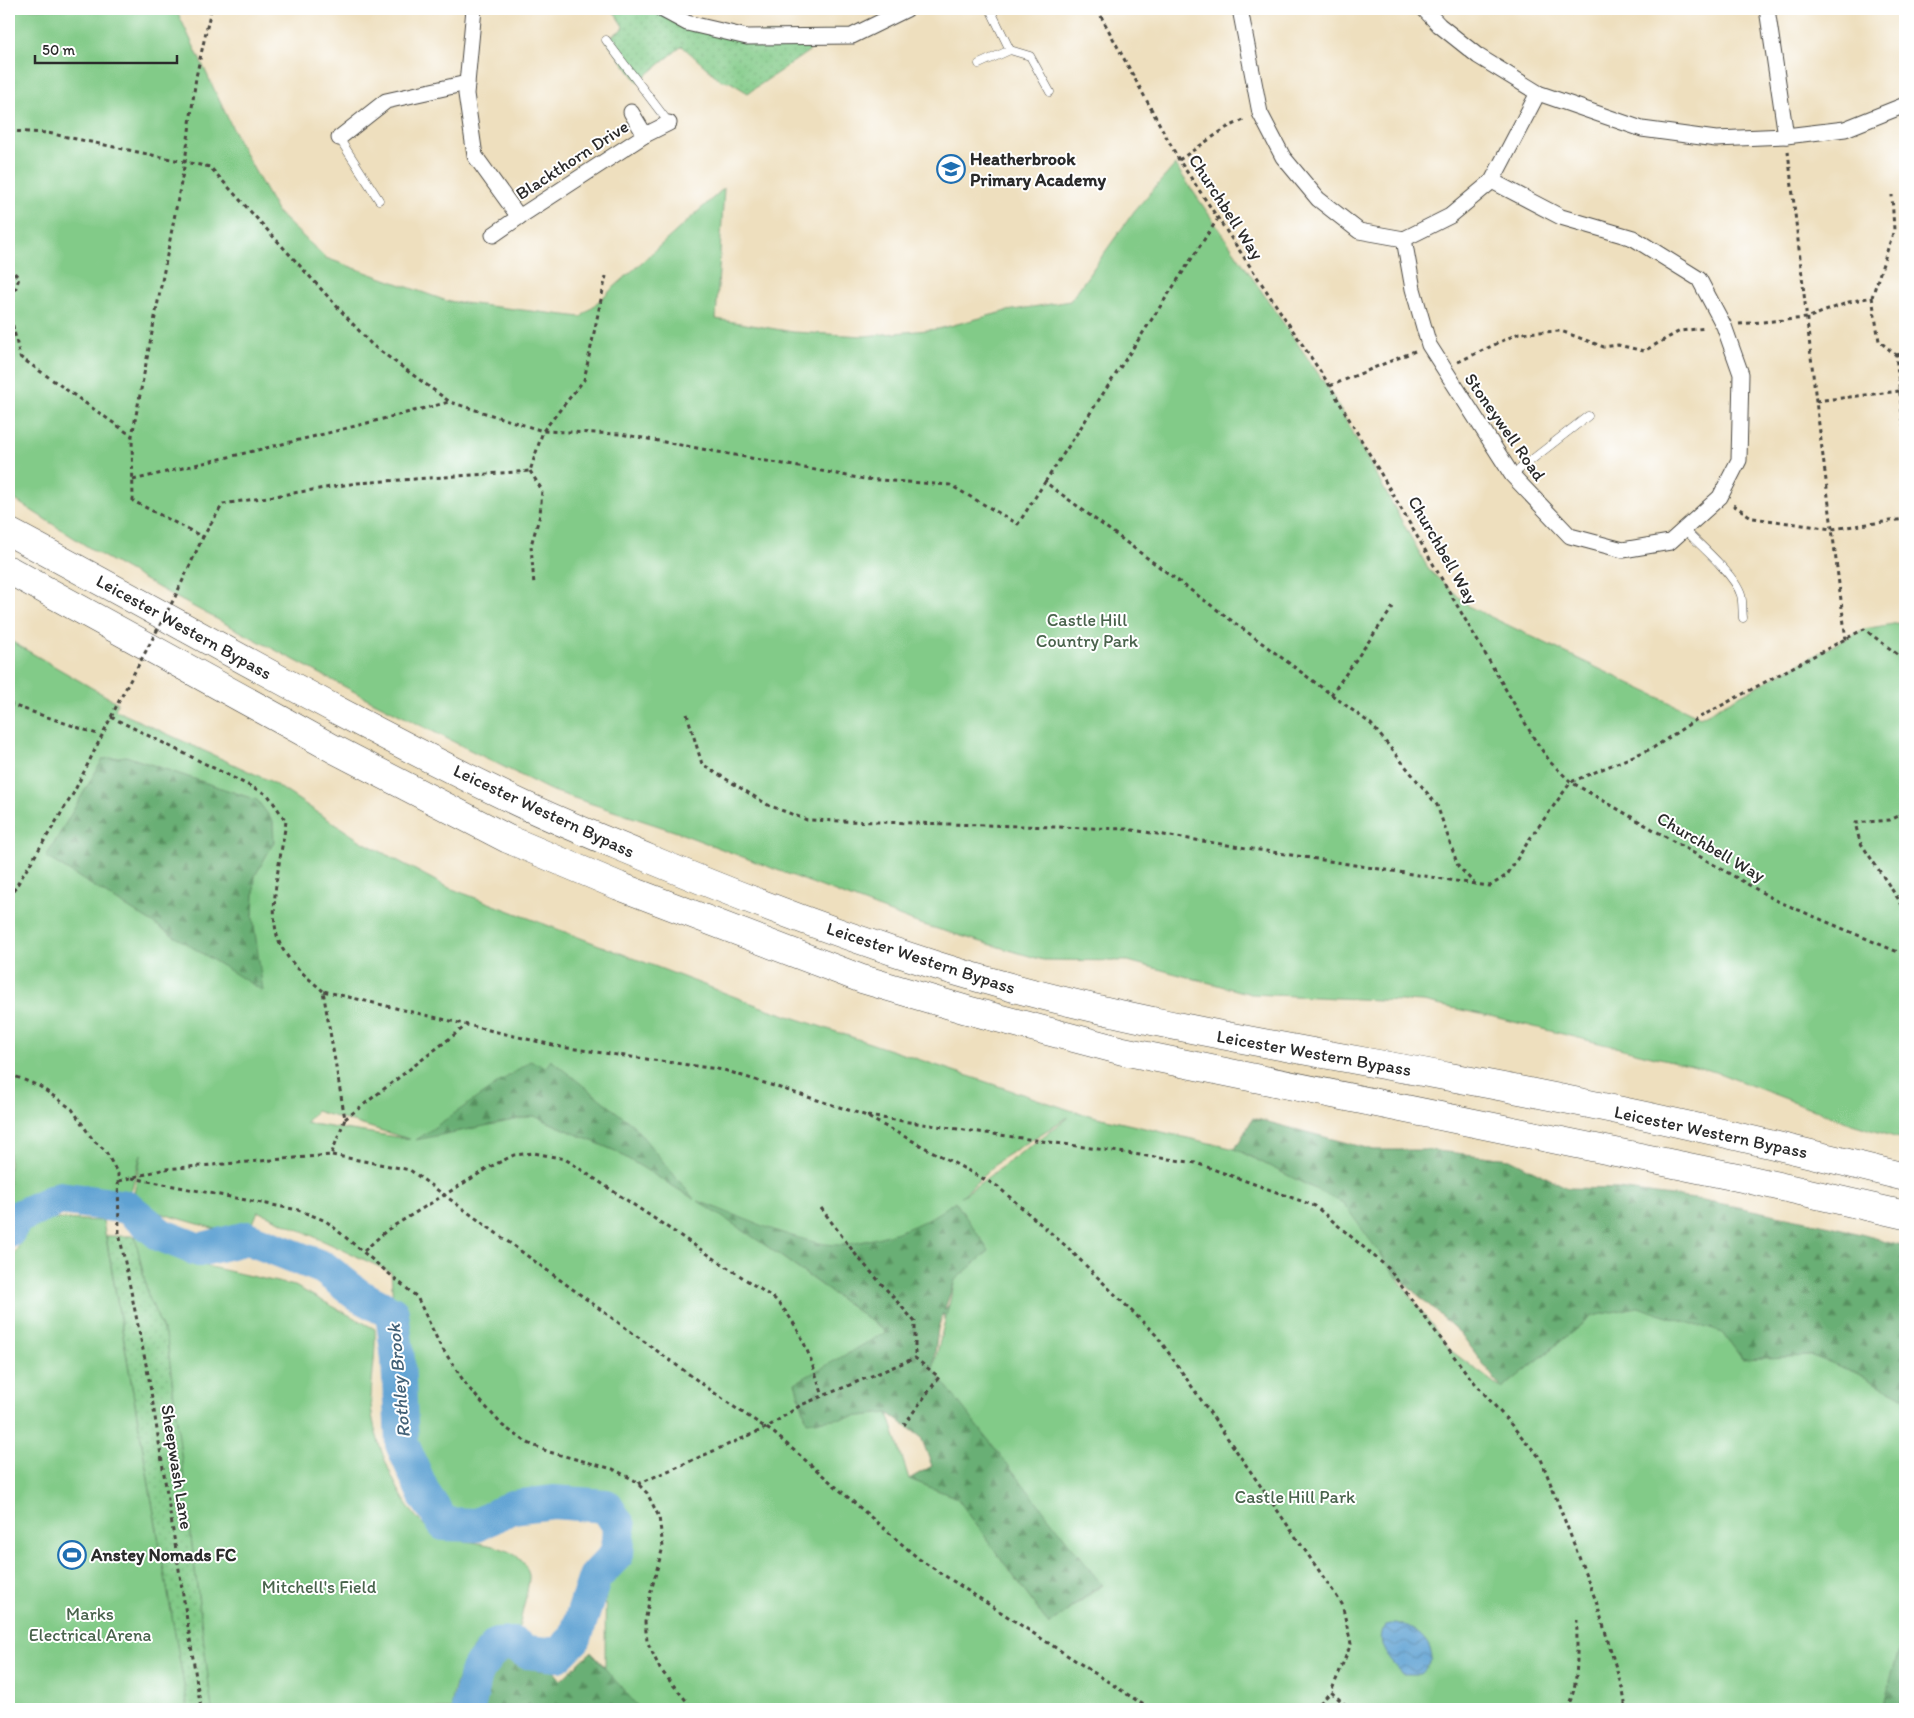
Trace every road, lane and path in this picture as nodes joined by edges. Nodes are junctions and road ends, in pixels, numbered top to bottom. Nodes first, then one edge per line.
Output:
1 (211, 9) edge
2 (474, 9) edge
3 (661, 9) edge
4 (907, 9) edge
5 (990, 9) edge
6 (1097, 9) edge
7 (1240, 9) edge
8 (1424, 9) edge
9 (1767, 9) edge
10 (606, 40) dead end
11 (1010, 50) junction
12 (979, 64) dead end
13 (467, 83) junction
14 (1050, 92) dead end
15 (1538, 93) junction
16 (1905, 105) edge
17 (631, 112) dead end
18 (1260, 113) junction
19 (669, 123) joint
20 (9, 132) edge
21 (645, 136) junction
22 (1786, 136) junction
23 (339, 138) joint
24 (1178, 160) junction
25 (185, 162) junction
26 (1492, 181) junction
27 (1892, 195) dead end
28 (378, 200) dead end
29 (519, 217) junction
30 (1218, 220) junction
31 (493, 236) dead end
32 (1404, 239) junction
33 (9, 267) edge
34 (606, 276) dead end
35 (1872, 297) junction
36 (1807, 318) junction
37 (1724, 326) junction
38 (1429, 345) junction
39 (1905, 353) edge
40 (1896, 355) junction
41 (1443, 369) junction
42 (1330, 386) junction
43 (1900, 391) junction
44 (450, 402) junction
45 (1816, 402) junction
46 (1588, 416) dead end
47 (543, 431) junction
48 (132, 436) junction
49 (1905, 441) edge
50 (530, 471) junction
51 (1512, 475) junction
52 (132, 480) junction
53 (1045, 482) junction
54 (1720, 497) junction
55 (1905, 519) edge
56 (1684, 529) junction
57 (1832, 529) junction
58 (9, 532) edge
59 (203, 537) junction
60 (9, 570) edge
61 (534, 584) dead end
62 (1393, 607) dead end
63 (1743, 618) dead end
64 (1846, 640) junction
65 (1905, 660) edge
66 (1331, 694) junction
67 (9, 704) edge
68 (687, 714) dead end
69 (111, 717) junction
70 (101, 736) junction
71 (1571, 782) junction
72 (1905, 813) edge
73 (1475, 884) junction
74 (9, 898) edge
75 (1905, 909) edge
76 (1905, 955) edge
77 (323, 991) junction
78 (466, 1025) junction
79 (9, 1074) edge
80 (864, 1115) junction
81 (345, 1120) junction
82 (331, 1155) junction
83 (1905, 1177) edge
84 (130, 1178) junction
85 (119, 1181) junction
86 (444, 1195) junction
87 (821, 1208) dead end
88 (1905, 1215) edge
89 (364, 1251) junction
90 (915, 1358) junction
91 (823, 1396) junction
92 (904, 1425) dead end
93 (766, 1428) junction
94 (638, 1484) junction
95 (1577, 1620) dead end
96 (1331, 1692) junction
97 (202, 1709) edge
98 (693, 1709) edge
99 (1150, 1709) edge
100 (1314, 1709) edge
101 (1350, 1709) edge
102 (1566, 1709) edge
103 (1626, 1709) edge

1 - 25 path
2 - 13 street, Blackthorn Drive
3 - 4 street
5 - 11 lane
6 - 24 path, Churchbell Way
7 - 18 street
8 - 15 street
9 - 22 street
10 - 19 lane
11 - 12 lane
11 - 14 lane
13 - 23 street
13 - 29 street, Blackthorn Drive
15 - 22 street
15 - 26 street
16 - 22 street
17 - 21 street
18 - 24 path
18 - 32 street
19 - 21 street, Blackthorn Drive
20 - 25 path
21 - 29 street, Blackthorn Drive
22 - 36 path
23 - 28 lane
24 - 30 path, Churchbell Way
25 - 44 path
25 - 48 path
26 - 32 street
26 - 37 street, Stoneywell Road
27 - 35 path
29 - 31 street
30 - 42 path, Churchbell Way
30 - 53 path
32 - 38 street, Stoneywell Road
33 - 48 path
34 - 47 path
35 - 36 path
35 - 40 path
36 - 37 path
36 - 45 path
37 - 41 path
37 - 54 street, Stoneywell Road
38 - 41 street, Stoneywell Road
38 - 42 path
39 - 40 path
40 - 43 path
41 - 51 street, Stoneywell Road
42 - 71 path, Churchbell Way
43 - 45 path
43 - 49 path
44 - 47 path
44 - 52 path
45 - 57 path
46 - 51 lane
47 - 50 path
47 - 53 path
48 - 52 path
50 - 59 path
50 - 61 path
51 - 56 street, Stoneywell Road
52 - 59 path
53 - 66 path
54 - 56 street, Stoneywell Road
54 - 57 path
55 - 57 path
56 - 63 lane
57 - 64 path
58 - 83 highway, Leicester Western Bypass
59 - 69 path, bridge
60 - 88 highway, Leicester Western Bypass
62 - 66 path
64 - 65 path
64 - 71 path
66 - 73 path
67 - 70 path
68 - 73 path
69 - 70 path
69 - 77 path
70 - 74 path
71 - 73 path
71 - 76 path, Churchbell Way
72 - 75 path
77 - 78 path
77 - 81 path
78 - 80 path
78 - 81 path
79 - 85 path
80 - 96 path
80 - 103 path
81 - 82 path
82 - 84 path
82 - 86 path
84 - 85 path
84 - 89 path
85 - 97 path, Sheepwash Lane
86 - 89 path
86 - 91 path
86 - 93 path
87 - 90 path
89 - 94 path
90 - 91 path
90 - 92 path
91 - 93 path
93 - 94 path
93 - 99 path
94 - 98 path
95 - 102 path
96 - 100 path
96 - 101 path

